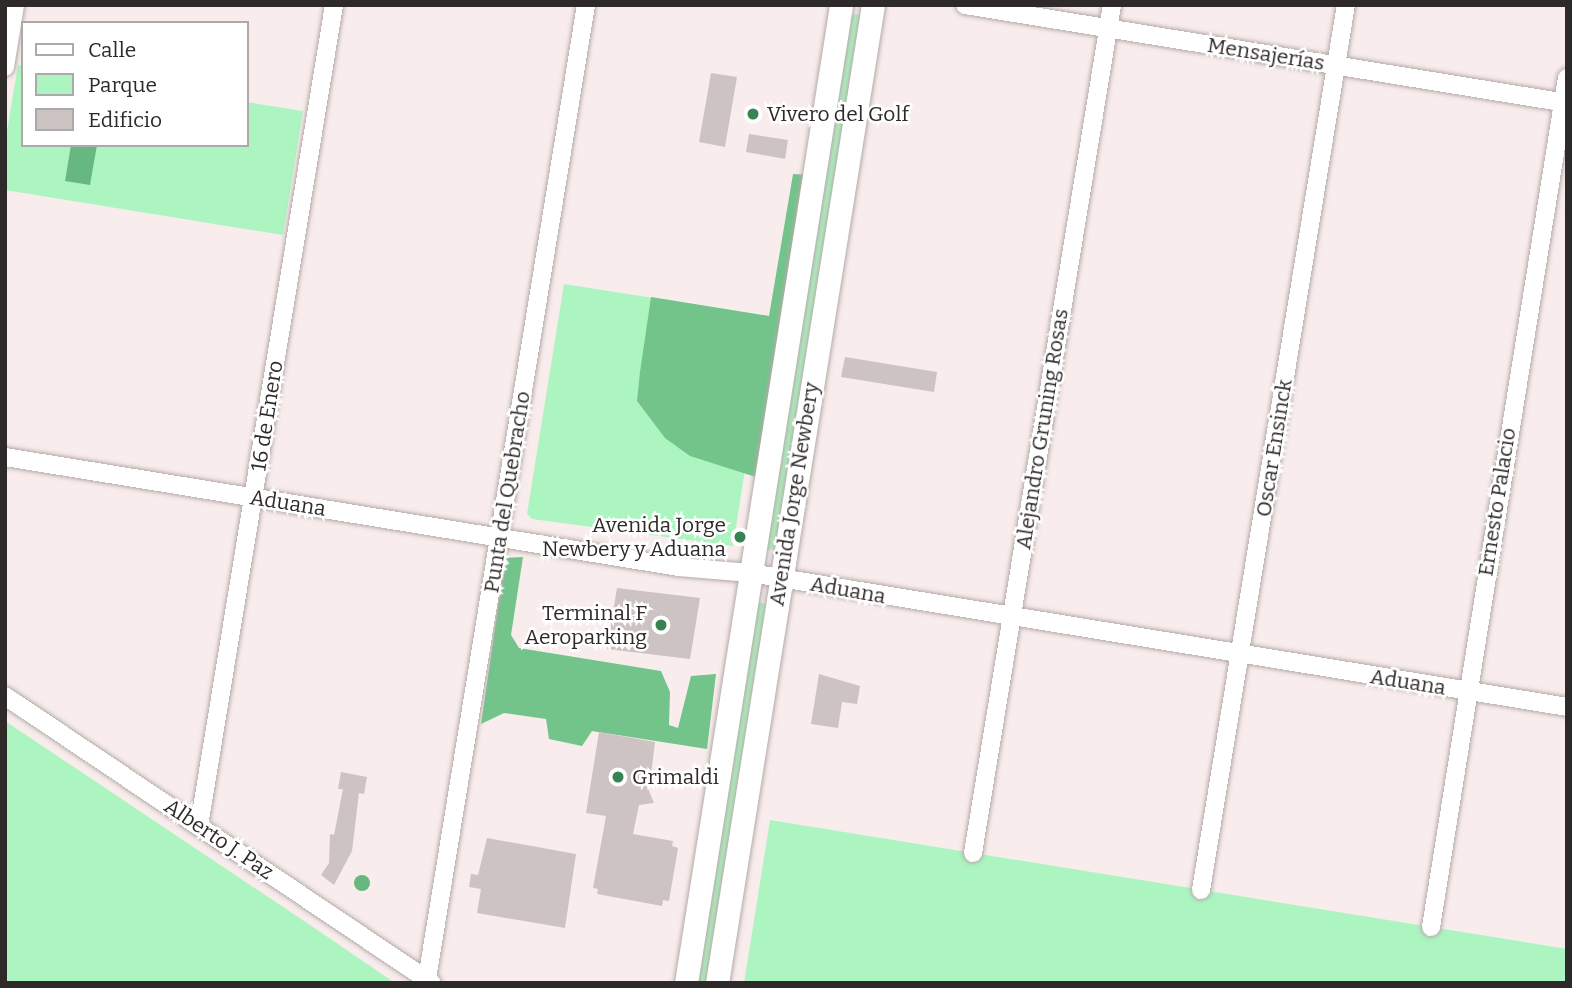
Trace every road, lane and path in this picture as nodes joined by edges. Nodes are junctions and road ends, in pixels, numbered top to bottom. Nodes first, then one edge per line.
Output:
1 (15, 5) edge
2 (334, 5) edge
3 (586, 5) edge
4 (841, 5) edge
5 (873, 5) edge
6 (965, 5) edge
7 (1112, 5) edge
8 (1346, 5) edge
9 (1108, 29) junction
10 (1336, 66) junction
11 (5, 67) edge
12 (1567, 78) edge
13 (1565, 103) edge
14 (5, 457) edge
15 (254, 497) junction
16 (500, 538) junction
17 (750, 573) junction
18 (780, 578) junction
19 (1011, 618) junction
20 (1240, 655) junction
21 (1466, 691) junction
22 (5, 696) edge
23 (1567, 707) edge
24 (199, 826) junction
25 (973, 853) dead end
26 (1201, 890) dead end
27 (1431, 927) dead end
28 (429, 981) edge
29 (686, 983) edge
30 (717, 983) edge

1 - 11 street
2 - 15 street, 16 de Enero
3 - 16 street, Punta del Quebracho
4 - 17 main road, Avenida Jorge Newbery
5 - 18 main road, Avenida Jorge Newbery
6 - 9 street, Mensajerías
7 - 9 street, Alejandro Gruning Rosas
8 - 10 street, Oscar Ensinck
9 - 10 street, Mensajerías
9 - 19 street, Alejandro Gruning Rosas
10 - 13 street, Mensajerías
10 - 20 street, Oscar Ensinck
12 - 13 street, Ernesto Palacio
13 - 21 street, Ernesto Palacio
14 - 15 street, Aduana
15 - 16 street, Aduana
15 - 24 street, 16 de Enero
16 - 17 street, Aduana
16 - 28 street, Punta del Quebracho
17 - 18 street, Aduana
17 - 29 main road, Avenida Jorge Newbery
18 - 19 street, Aduana
18 - 30 main road, Avenida Jorge Newbery
19 - 20 street, Aduana
19 - 25 street, Alejandro Gruning Rosas
20 - 21 street, Aduana
20 - 26 street, Oscar Ensinck
21 - 23 street, Aduana
21 - 27 street, Ernesto Palacio
22 - 24 street, Alberto J. Paz
24 - 28 street, Alberto J. Paz

